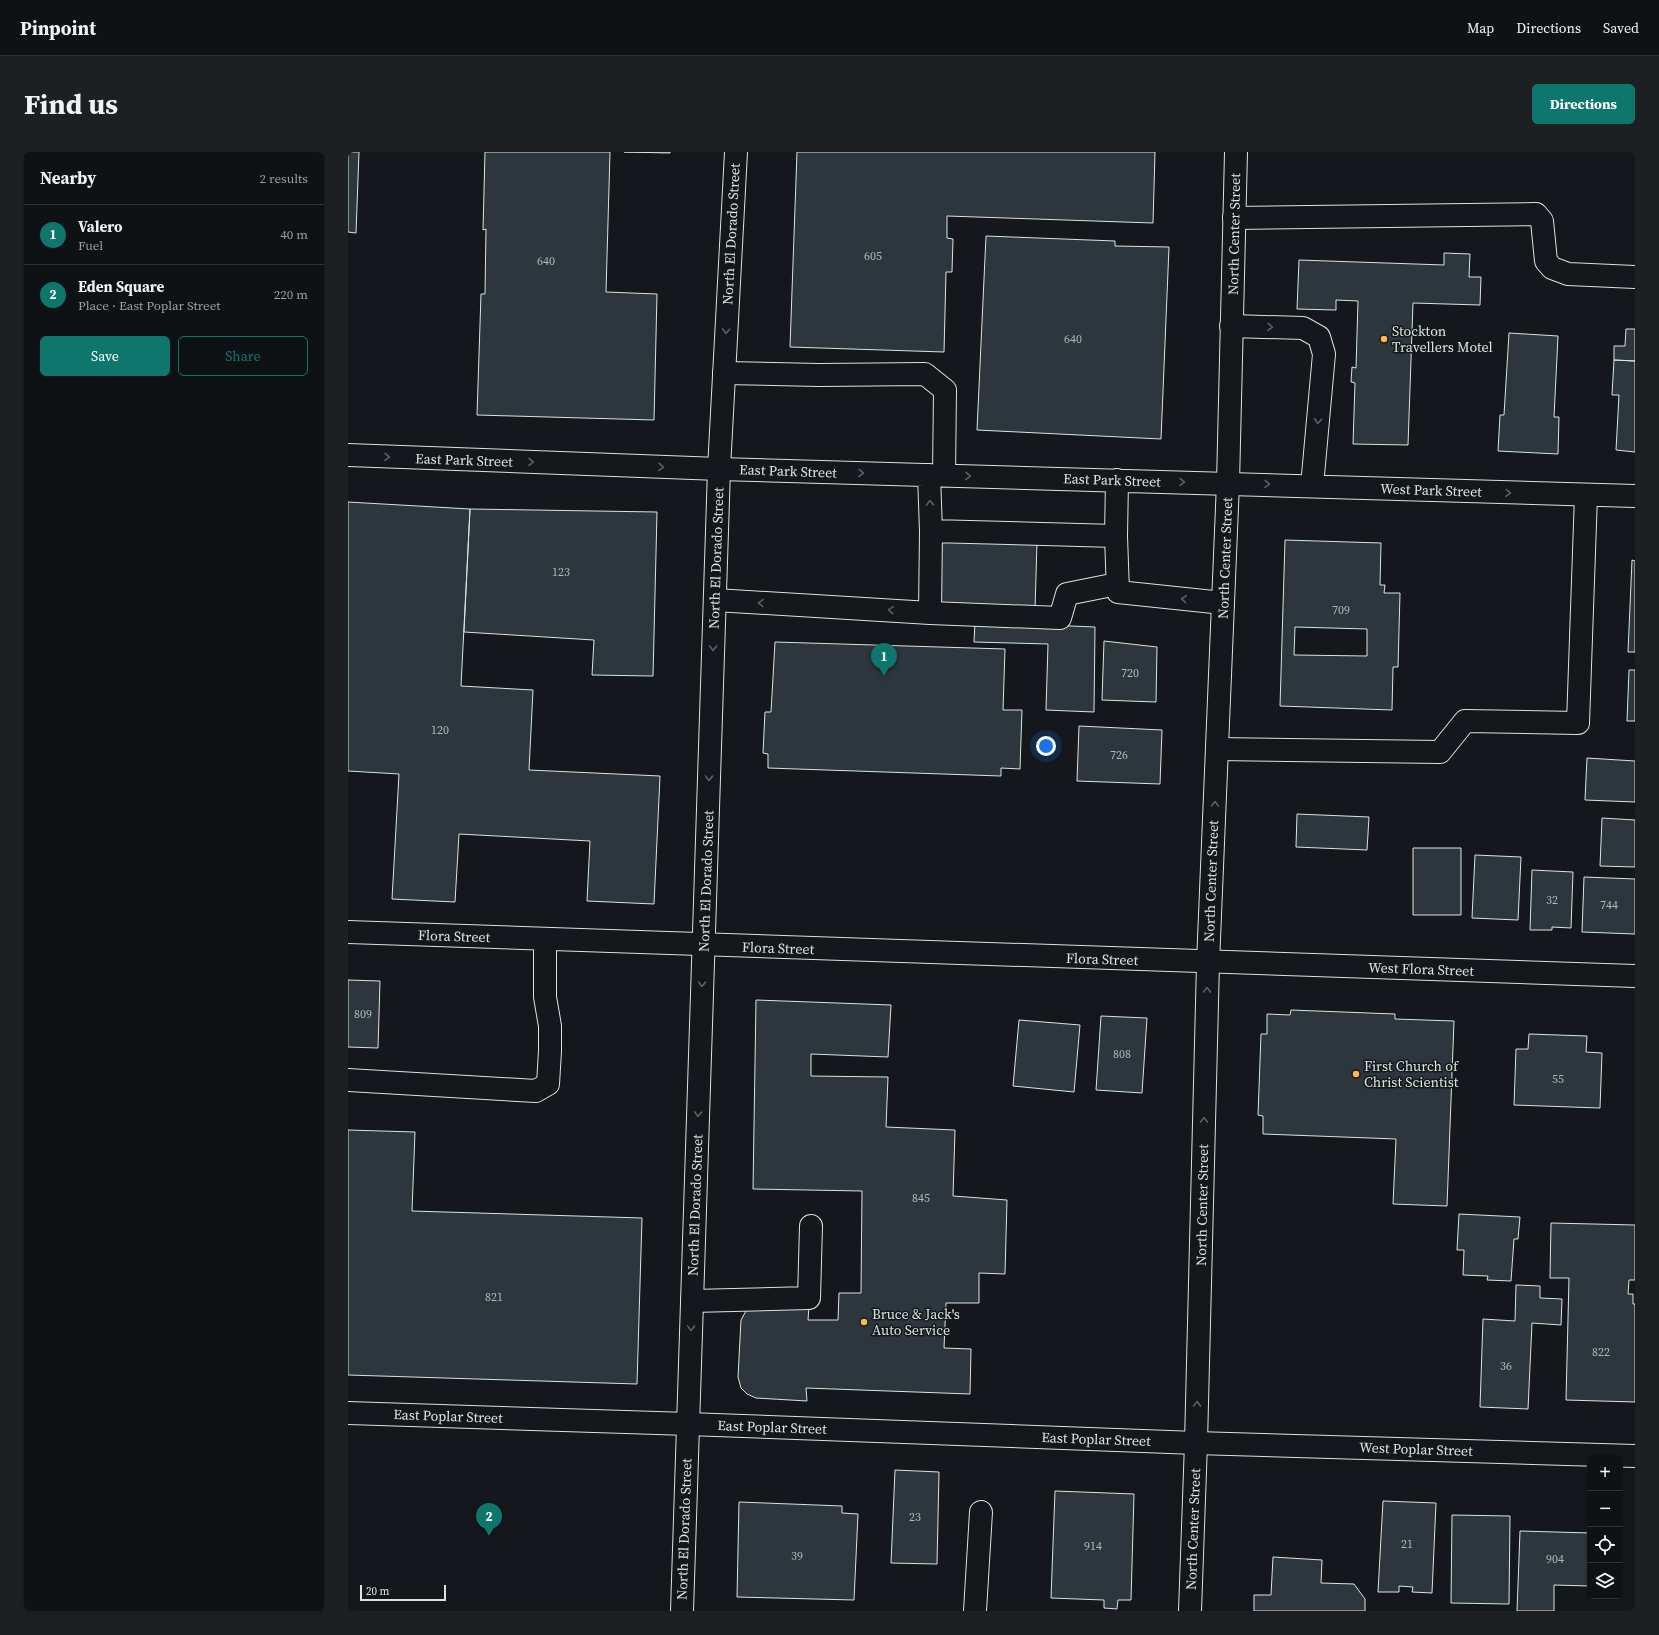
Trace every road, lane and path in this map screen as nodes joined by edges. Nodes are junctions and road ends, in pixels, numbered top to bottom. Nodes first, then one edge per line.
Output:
1 (736, 152) edge
2 (1236, 152) edge
3 (1234, 218) junction
4 (1635, 277) edge
5 (1231, 326) junction
6 (724, 373) junction
7 (348, 455) edge
8 (719, 469) junction
9 (936, 475) junction
10 (1116, 480) junction
11 (1228, 483) junction
12 (1312, 486) junction
13 (1586, 495) junction
14 (1635, 496) edge
15 (931, 531) junction
16 (1116, 536) junction
17 (1117, 588) junction
18 (715, 600) junction
19 (1223, 603) junction
20 (930, 613) junction
21 (1217, 749) junction
22 (348, 932) edge
23 (545, 939) junction
24 (704, 945) junction
25 (1208, 962) junction
26 (1635, 976) edge
27 (348, 1080) edge
28 (811, 1226) dead end
29 (692, 1301) junction
30 (348, 1414) edge
31 (688, 1424) junction
32 (1196, 1443) junction
33 (1635, 1456) edge
34 (981, 1512) dead end
35 (682, 1611) edge
36 (975, 1611) edge
37 (1190, 1611) edge

1 -> 6 street, North El Dorado Street
2 - 3 street, North Center Street
3 - 4 street
3 - 5 street, North Center Street
5 - 11 street, North Center Street
5 -> 12 street
6 - 8 street, North El Dorado Street
6 - 9 street
7 -> 8 street, East Park Street
8 -> 9 street, East Park Street
8 - 18 street, North El Dorado Street
9 -> 10 street, East Park Street
15 -> 9 street
10 -> 11 street, East Park Street
10 - 16 street
11 -> 12 street, West Park Street
11 - 19 street, North Center Street
12 -> 13 street, West Park Street
13 - 14 street, West Park Street
13 - 21 street
15 - 16 street
15 - 20 street
16 - 17 street
19 -> 17 street
17 - 20 street
20 -> 18 street
18 -> 24 street, North El Dorado Street
19 - 21 street, North Center Street
25 -> 21 street, North Center Street
22 - 23 street, Flora Street
23 - 24 street, Flora Street
23 - 27 street
24 - 25 street, Flora Street
24 -> 29 street, North El Dorado Street
25 - 26 street, West Flora Street
32 -> 25 street, North Center Street
28 - 29 street
29 -> 31 street, North El Dorado Street
30 - 31 street, East Poplar Street
31 - 32 street, East Poplar Street
31 - 35 street, North El Dorado Street
32 - 33 street, West Poplar Street
32 - 37 street, North Center Street
34 - 36 street

